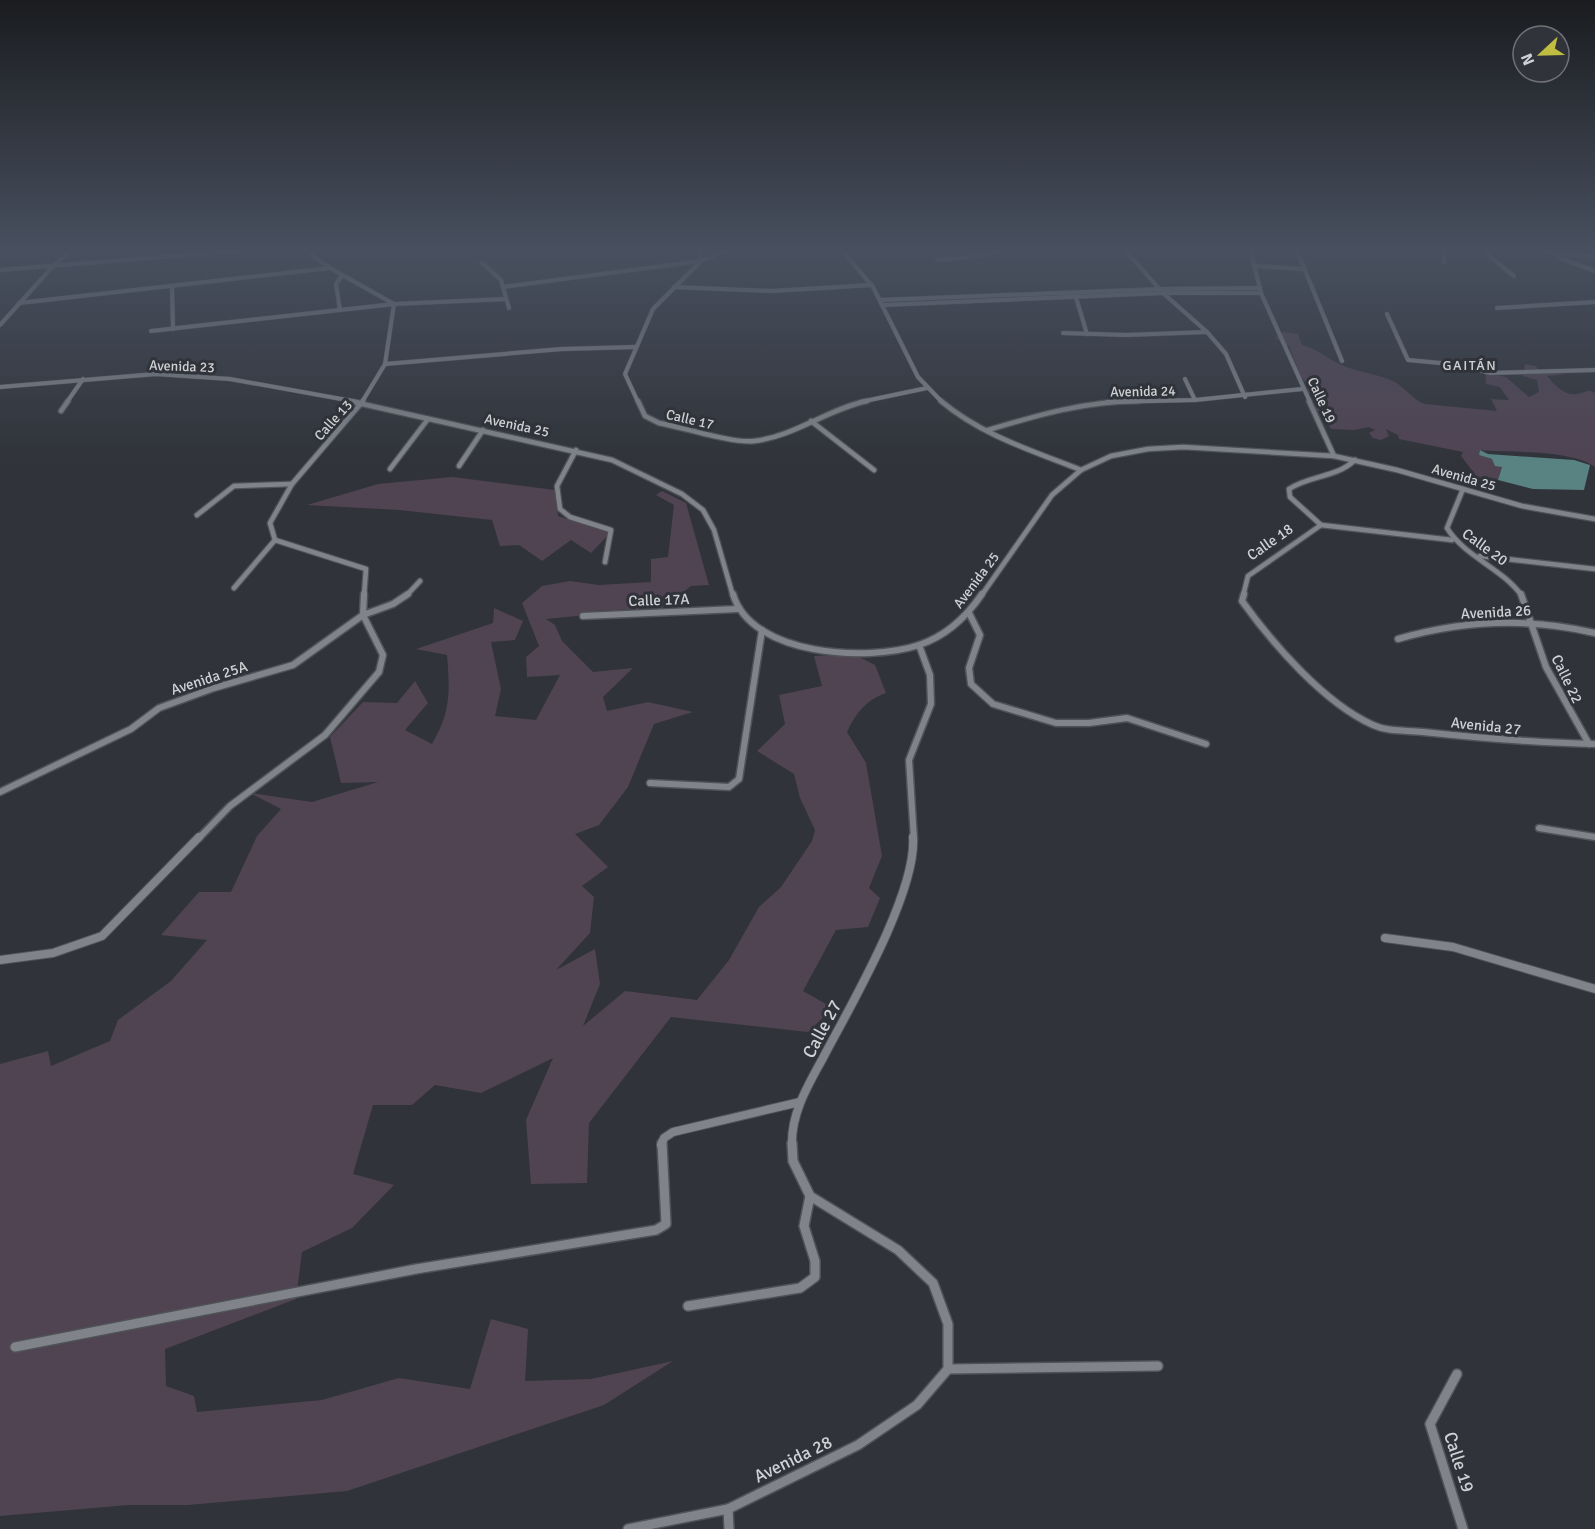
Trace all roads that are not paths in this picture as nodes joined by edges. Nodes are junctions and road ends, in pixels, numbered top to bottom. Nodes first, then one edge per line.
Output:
1 (173, 319) edge
2 (258, 319) edge
3 (392, 319) edge
4 (648, 319) edge
5 (890, 319) edge
6 (1082, 319) edge
7 (1193, 319) edge
8 (1273, 319) edge
9 (1325, 319) edge
10 (1389, 319) edge
11 (173, 329) junction
12 (151, 331) dead end
13 (1207, 332) junction
14 (1063, 333) dead end
15 (1087, 334) junction
16 (635, 347) junction
17 (1342, 361) dead end
18 (385, 364) junction
19 (1595, 370) edge
20 (83, 379) junction
21 (1185, 379) dead end
22 (0, 387) edge
23 (927, 388) junction
24 (1302, 389) junction
25 (1245, 397) junction
26 (1195, 400) junction
27 (362, 403) junction
28 (61, 411) dead end
29 (428, 419) junction
30 (811, 421) junction
31 (483, 430) junction
32 (987, 430) junction
33 (576, 450) junction
34 (1334, 456) junction
35 (1355, 460) junction
36 (459, 466) dead end
37 (390, 469) dead end
38 (874, 470) dead end
39 (1081, 470) junction
40 (292, 484) junction
41 (1463, 489) junction
42 (196, 515) dead end
43 (1595, 519) edge
44 (1321, 525) junction
45 (275, 540) junction
46 (1452, 540) junction
47 (1479, 556) junction
48 (605, 562) dead end
49 (1595, 568) edge
50 (420, 581) dead end
51 (234, 588) dead end
52 (737, 609) junction
53 (969, 613) junction
54 (363, 615) junction
55 (583, 616) dead end
56 (1530, 621) junction
57 (762, 630) junction
58 (1595, 633) edge
59 (1398, 639) dead end
60 (919, 645) junction
61 (1376, 726) joint
62 (1206, 744) dead end
63 (1592, 744) edge
64 (650, 783) dead end
65 (0, 792) edge
66 (1539, 828) dead end
67 (1595, 837) edge
68 (1385, 938) dead end
69 (0, 960) edge
70 (1595, 989) edge
71 (800, 1102) junction
72 (810, 1196) junction
73 (688, 1306) dead end
74 (15, 1347) dead end
75 (1158, 1366) dead end
76 (948, 1369) junction
77 (1457, 1374) dead end
78 (728, 1509) junction
79 (628, 1529) edge
80 (729, 1529) edge
81 (1463, 1529) edge

1 - 11 street
2 - 11 street
3 - 18 street, Calle 13
4 - 16 street, Calle 17
5 - 23 street
6 - 15 street
7 - 13 street
8 - 24 street, Calle 19
9 - 17 street
10 - 19 street
11 - 12 street
13 - 15 street
13 - 25 street
14 - 15 street
16 - 18 street
16 - 30 street, Calle 17
18 - 27 street, Calle 13
20 - 22 street, Avenida 23
20 - 27 street, Avenida 23
20 - 28 street
21 - 26 street
23 - 30 street
23 - 32 street
24 - 25 street, Avenida 24
24 - 34 street, Calle 19
25 - 26 street, Avenida 24
26 - 32 street, Avenida 24
27 - 29 street, Avenida 25
27 - 40 street, Calle 13
29 - 31 street, Avenida 25
29 - 37 street
30 - 38 street
31 - 33 street, Avenida 25
31 - 36 street
32 - 39 street
33 - 48 street
33 - 52 street, Avenida 25
34 - 35 street, Avenida 25
34 - 39 street, Avenida 25
35 - 41 street, Avenida 25
35 - 44 street, Calle 18
39 - 53 street, Avenida 25
40 - 42 street
40 - 45 street, Calle 13
41 - 43 street, Avenida 25
41 - 46 street, Calle 20
44 - 46 street
44 - 61 street, Calle 18
45 - 51 street
45 - 54 street
46 - 47 street, Calle 20
47 - 49 street
47 - 56 street, Calle 20
50 - 54 street, Avenida 25A
52 - 55 street, Calle 17A
52 - 57 street, Avenida 25
53 - 60 street, Avenida 25
53 - 62 street
54 - 65 street, Avenida 25A
54 - 69 street
56 - 58 street, Avenida 26
56 - 59 street, Avenida 26
56 - 63 street, Calle 22
57 - 60 street, Avenida 25
57 - 64 street
60 - 71 street, Calle 27
61 - 63 street, Avenida 27
66 - 67 street
68 - 70 street
71 - 72 street, Calle 27
71 - 74 street
72 - 73 street
72 - 76 street
75 - 76 street
76 - 78 street, Avenida 28
77 - 81 street, Calle 19
78 - 79 street, Avenida 28
78 - 80 street

